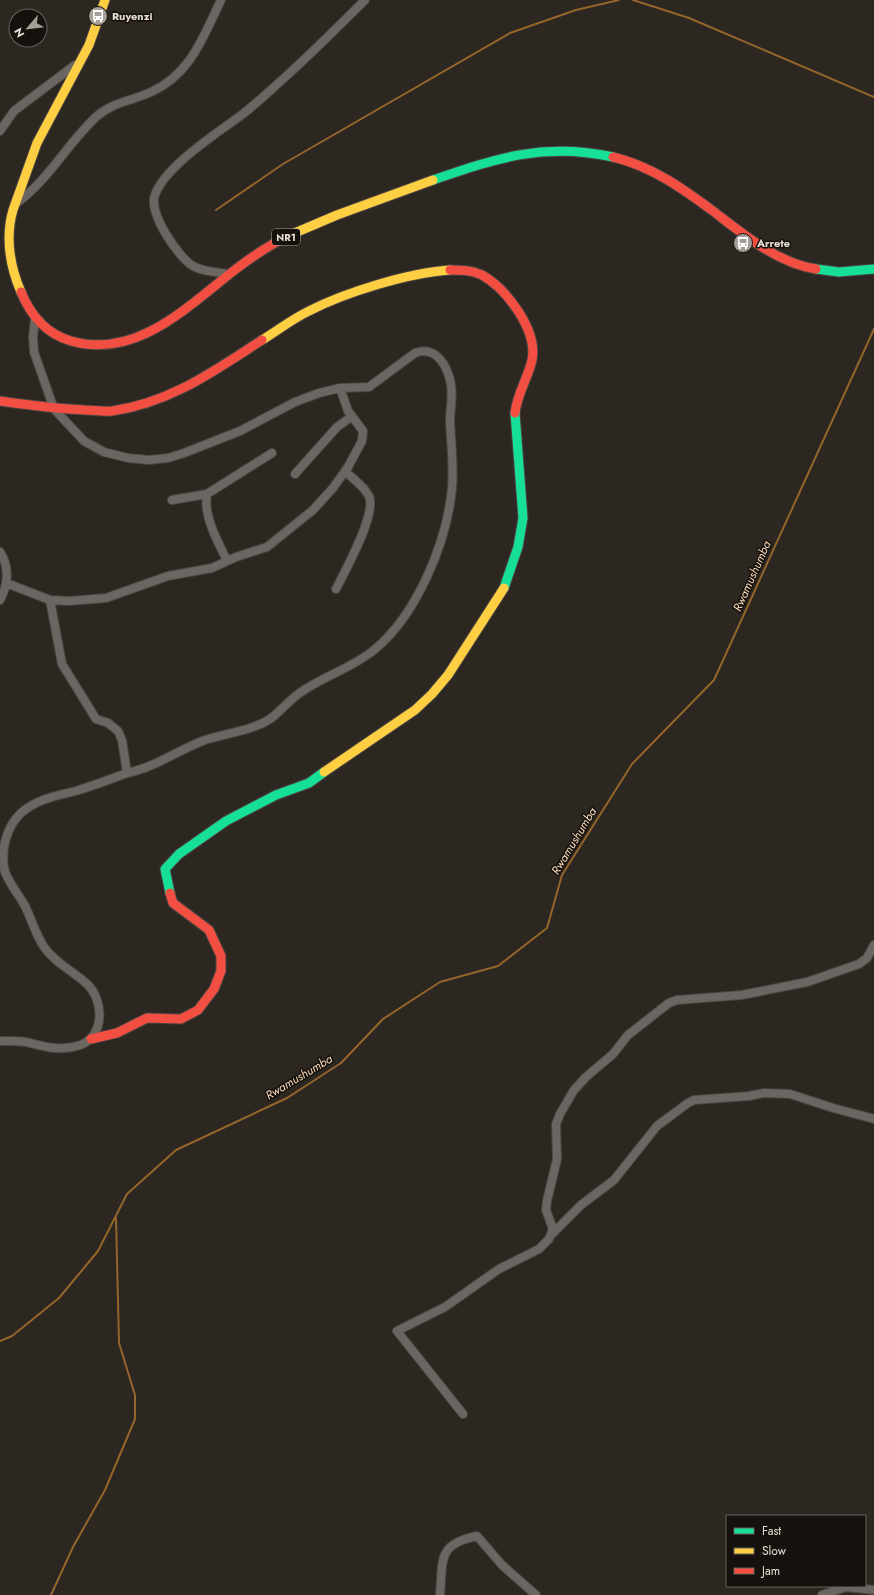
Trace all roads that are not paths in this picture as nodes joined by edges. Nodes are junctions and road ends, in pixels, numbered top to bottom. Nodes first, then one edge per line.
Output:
1 (106, 0) edge
2 (221, 0) edge
3 (365, 0) edge
4 (82, 60) junction
5 (0, 131) edge
6 (15, 204) junction
7 (874, 269) edge
8 (229, 274) junction
9 (36, 318) junction
10 (340, 388) junction
11 (0, 401) edge
12 (54, 409) junction
13 (352, 417) junction
14 (272, 453) dead end
15 (345, 471) junction
16 (295, 474) dead end
17 (207, 494) junction
18 (172, 500) dead end
19 (0, 552) edge
20 (227, 561) junction
21 (6, 583) junction
22 (336, 588) dead end
23 (0, 600) edge
24 (50, 600) junction
25 (128, 773) junction
26 (874, 945) edge
27 (91, 1039) junction
28 (0, 1042) edge
29 (874, 1119) edge
30 (552, 1234) junction
31 (463, 1414) dead end
32 (874, 1590) edge
33 (440, 1595) edge
34 (536, 1595) edge
35 (822, 1595) edge

1 - 4 main road, NR1
2 - 6 street
3 - 8 street
4 - 5 street
4 - 6 main road, NR1
6 - 9 main road, NR1
7 - 8 main road, NR1
8 - 9 main road, NR1
9 - 12 street
10 - 12 street
10 - 13 street
10 - 25 street
11 - 12 main road
12 - 27 main road
13 - 15 street
13 - 16 street
14 - 17 street
15 - 20 street
15 - 22 street
17 - 18 street
17 - 20 street
19 - 21 street
20 - 24 street
21 - 23 street
21 - 24 street
24 - 25 street
25 - 27 street
26 - 30 street
27 - 28 street
29 - 30 street
30 - 31 street
32 - 35 street
33 - 34 street

